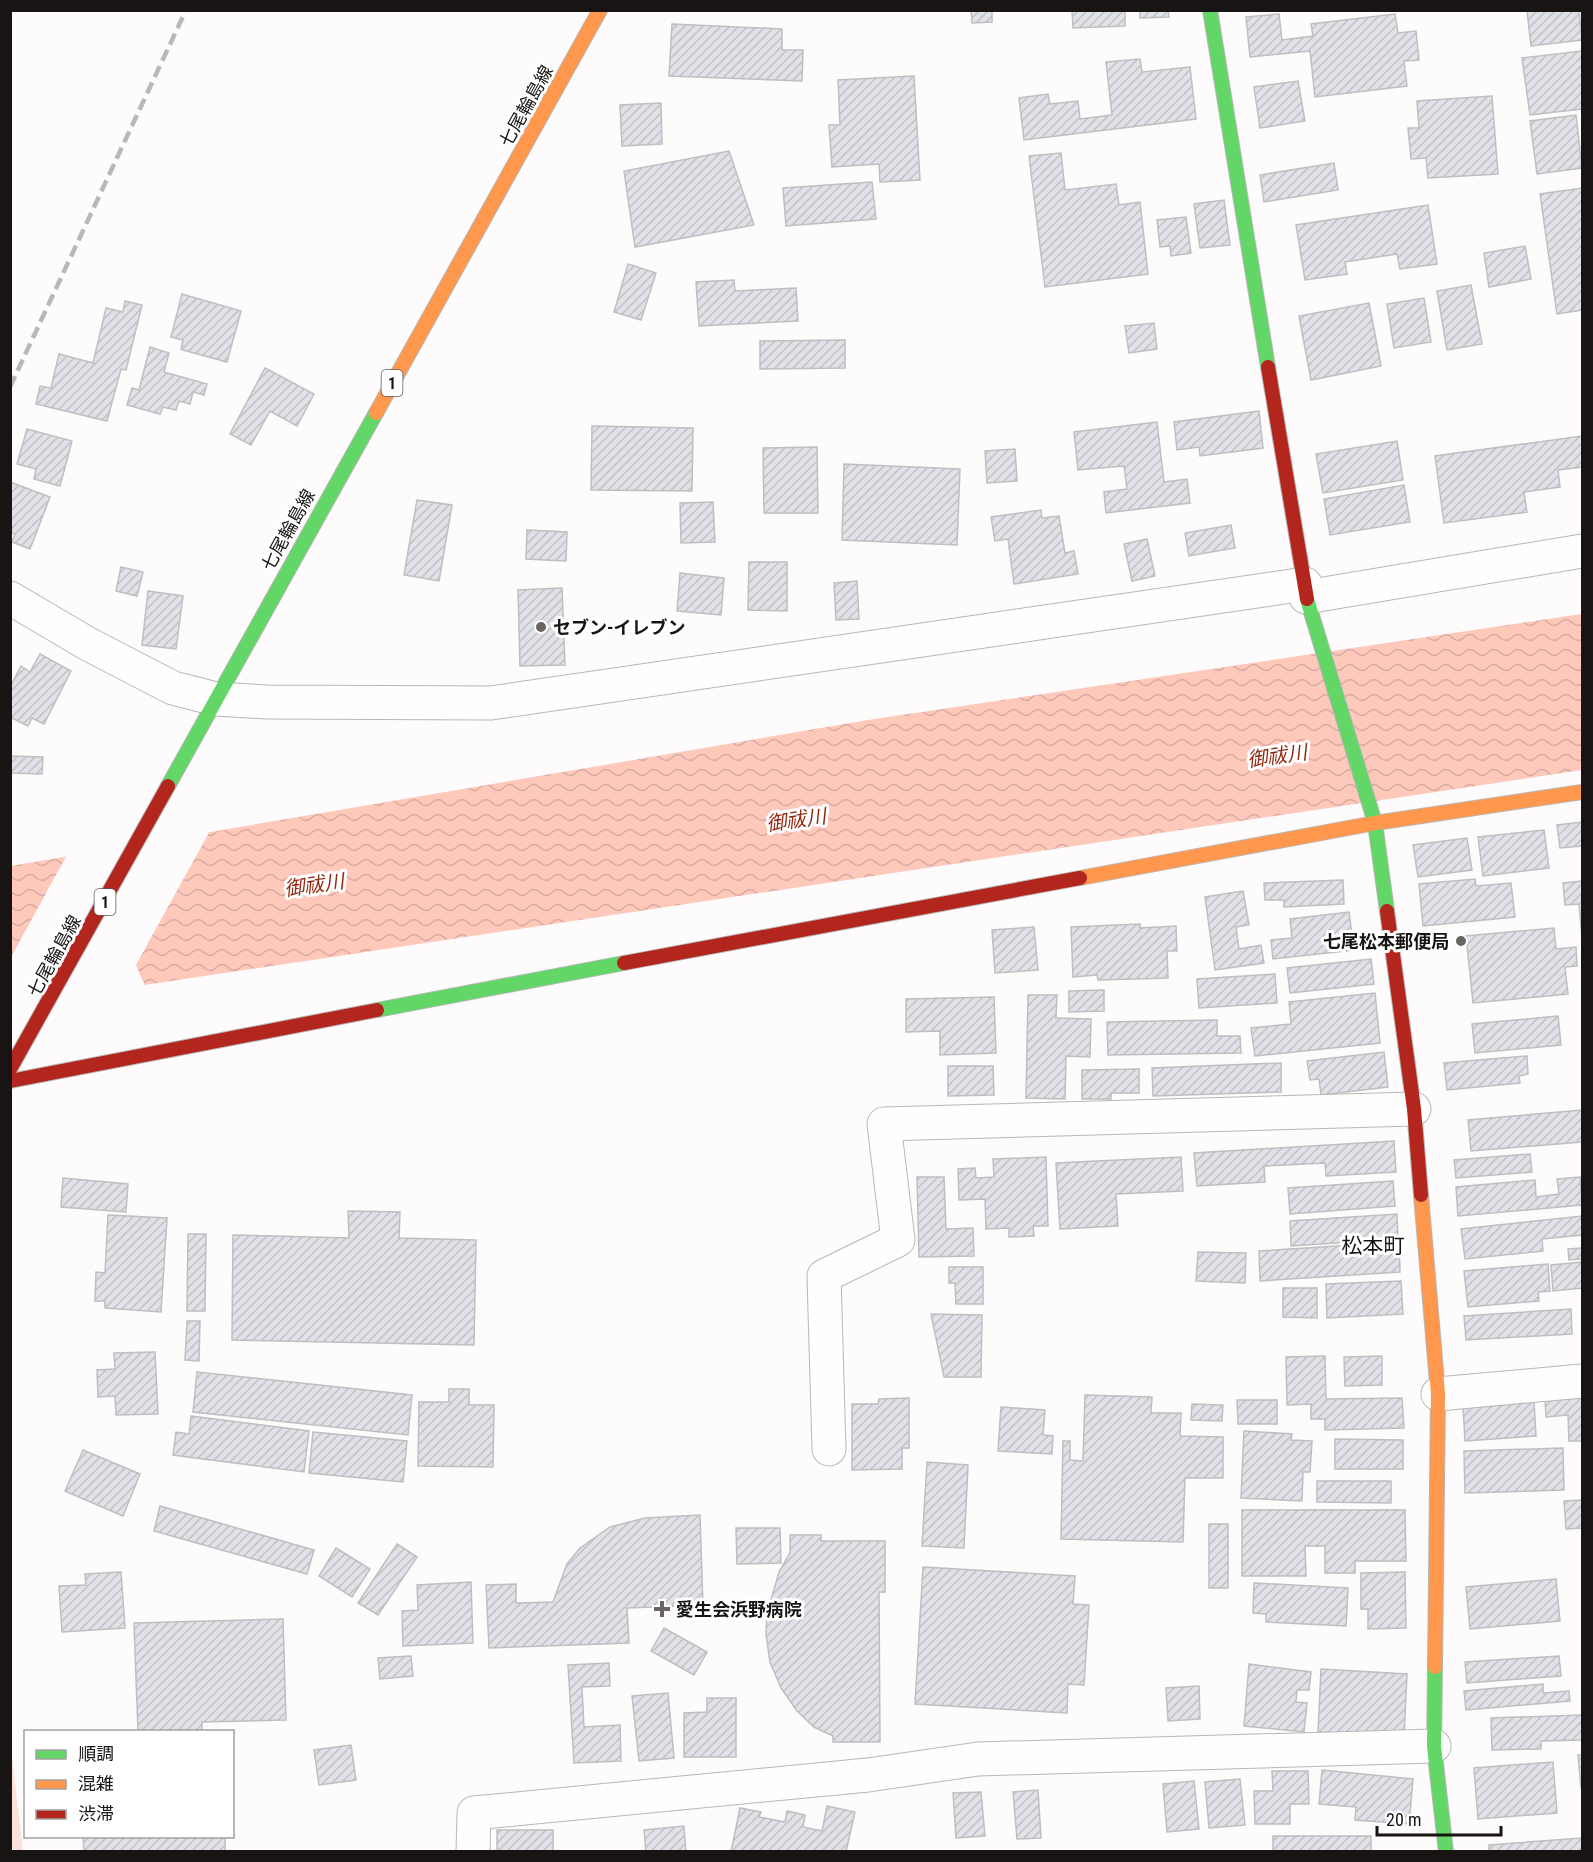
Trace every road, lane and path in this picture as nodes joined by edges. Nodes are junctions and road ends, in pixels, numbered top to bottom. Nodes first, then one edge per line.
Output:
1 (600, 10) edge
2 (1210, 10) edge
3 (1582, 551) edge
4 (1306, 597) junction
5 (10, 598) edge
6 (216, 699) junction
7 (1582, 792) edge
8 (1376, 823) junction
9 (10, 1069) edge
10 (10, 1081) edge
11 (1414, 1109) junction
12 (1582, 1381) edge
13 (1437, 1394) junction
14 (829, 1449) dead end
15 (1434, 1746) junction
16 (473, 1851) edge
17 (1446, 1851) edge

1 - 6 street, 七尾輪島線 / 1
2 - 4 street
3 - 4 street
4 - 6 street
4 - 8 street
5 - 6 street
6 - 9 street, 七尾輪島線 / 1
7 - 8 street
8 - 10 street
8 - 11 street
11 - 13 street
11 - 14 street
12 - 13 street
13 - 15 street
15 - 16 street
15 - 17 street

